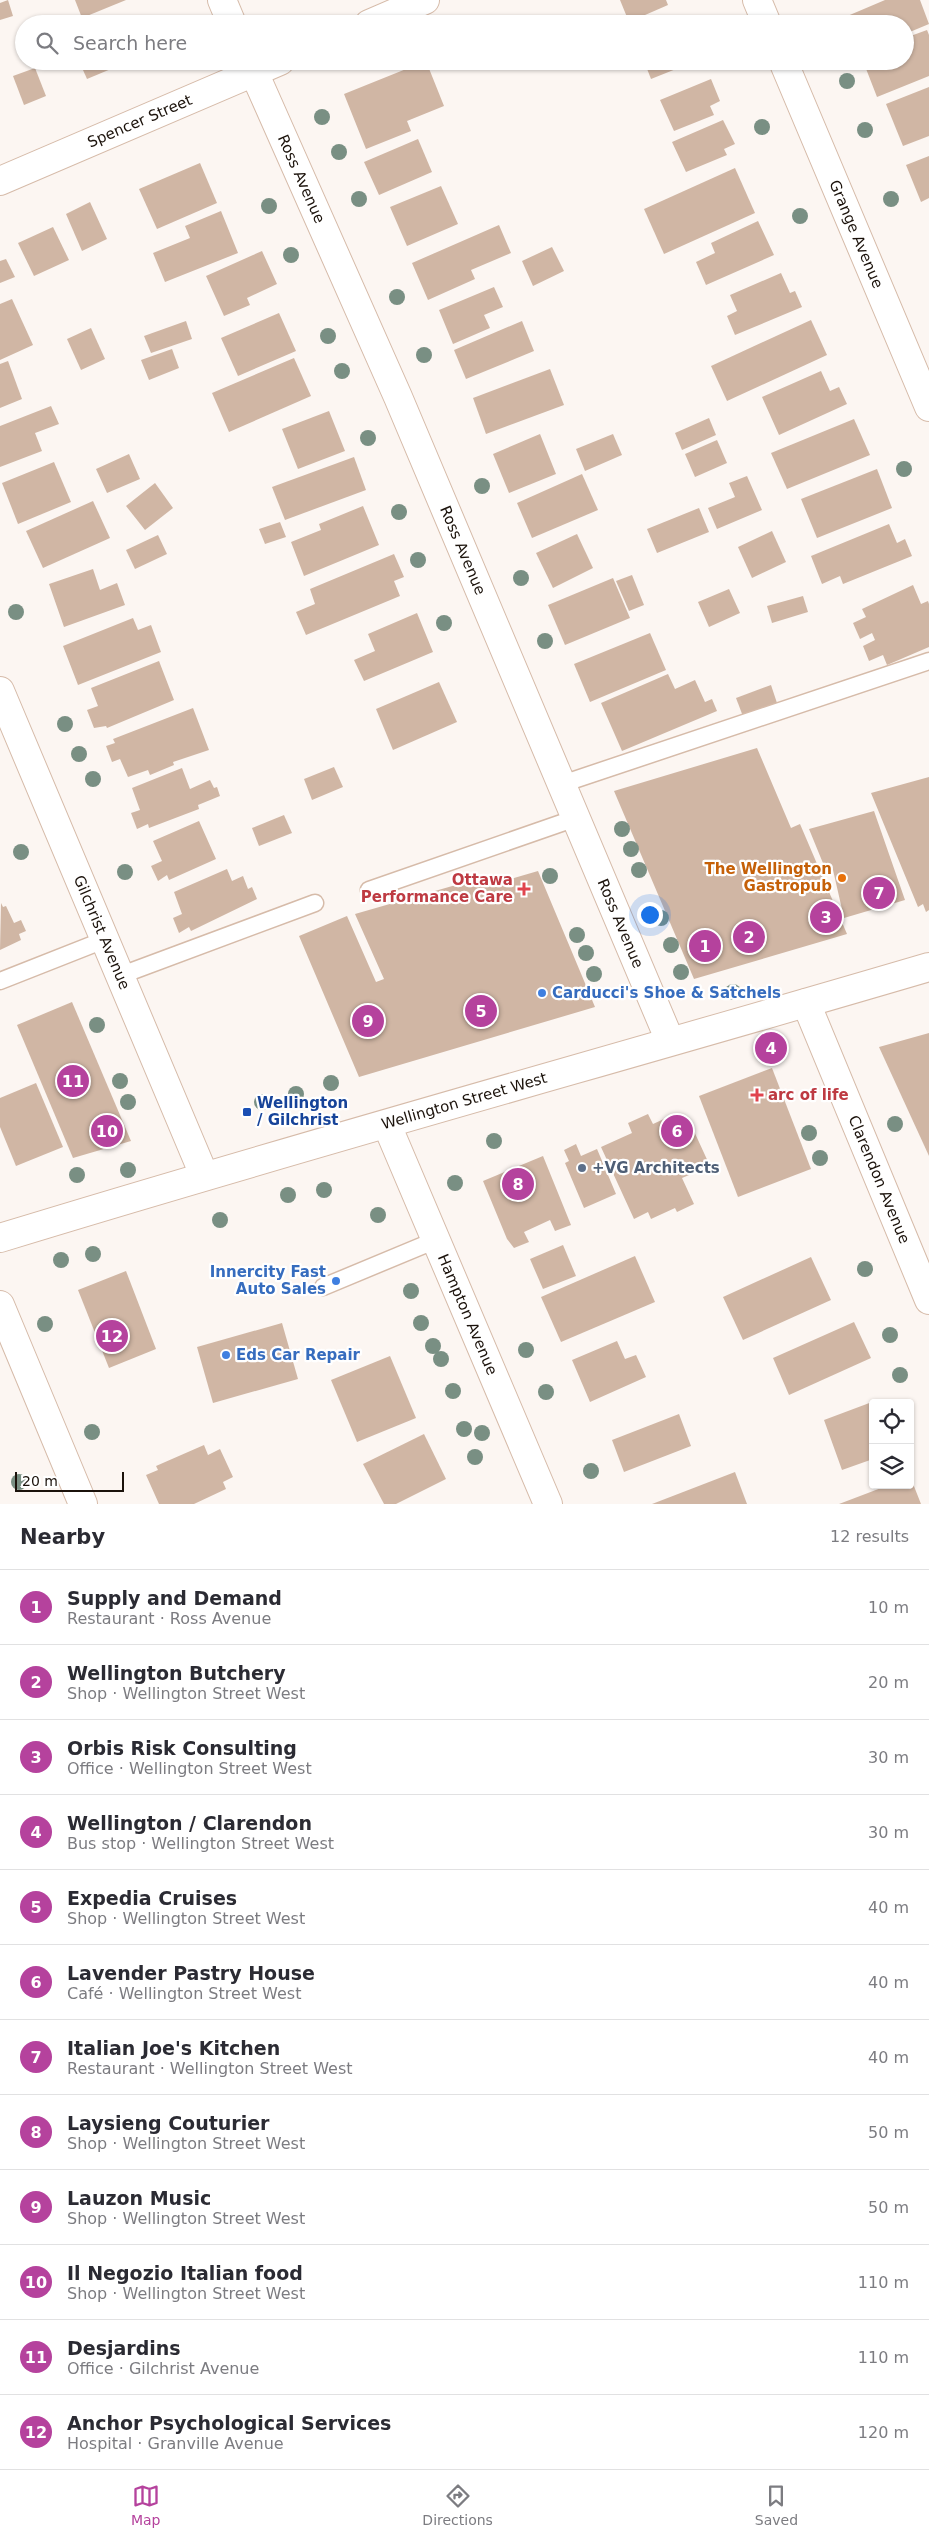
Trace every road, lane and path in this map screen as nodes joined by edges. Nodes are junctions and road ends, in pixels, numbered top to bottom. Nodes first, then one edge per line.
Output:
1 (222, 0) edge
2 (425, 0) edge
3 (757, 0) edge
4 (228, 15) edge
5 (390, 15) edge
6 (763, 15) edge
7 (244, 70) edge
8 (252, 70) edge
9 (787, 70) edge
10 (0, 181) edge
11 (929, 407) edge
12 (929, 661) edge
13 (0, 691) edge
14 (562, 784) junction
15 (576, 818) junction
16 (369, 890) dead end
17 (315, 903) dead end
18 (104, 940) junction
19 (929, 967) edge
20 (120, 976) junction
21 (0, 981) edge
22 (806, 1004) junction
23 (670, 1040) junction
24 (387, 1125) junction
25 (204, 1175) junction
26 (0, 1238) edge
27 (436, 1240) junction
28 (323, 1286) dead end
29 (929, 1300) edge
30 (0, 1305) edge
31 (83, 1504) edge
32 (548, 1504) edge

1 - 4 street
2 - 5 street
3 - 6 street
7 - 10 street, Spencer Street
8 - 14 street, Ross Avenue
9 - 11 street, Grange Avenue
12 - 14 lane
13 - 18 street, Gilchrist Avenue
14 - 15 street, Ross Avenue
15 - 16 lane
15 - 23 street, Ross Avenue
17 - 20 lane
18 - 20 street, Gilchrist Avenue
18 - 21 lane
19 - 22 street, Wellington Street West
20 - 25 street, Gilchrist Avenue
22 - 23 street, Wellington Street West
22 - 29 street, Clarendon Avenue
23 - 24 street, Wellington Street West
24 - 25 street, Wellington Street West
24 - 27 street, Hampton Avenue
25 - 26 street, Wellington Street West
27 - 28 lane
27 - 32 street, Hampton Avenue
30 - 31 street

